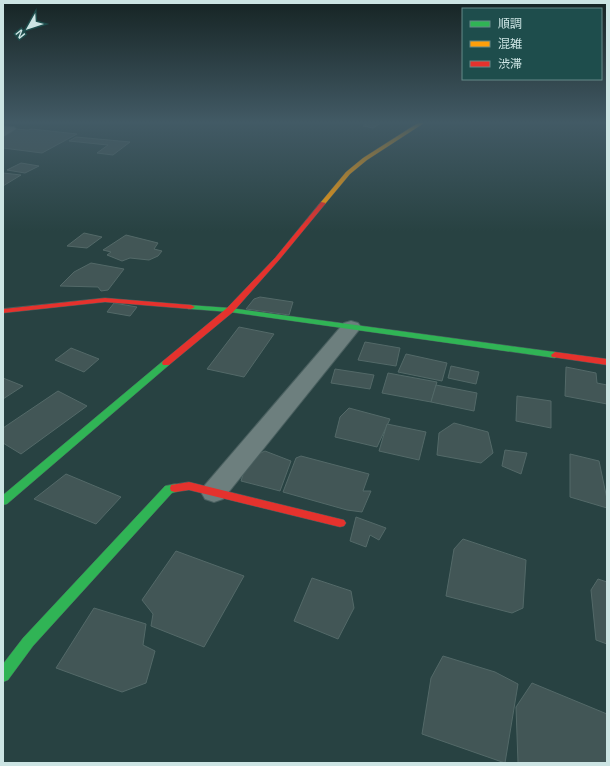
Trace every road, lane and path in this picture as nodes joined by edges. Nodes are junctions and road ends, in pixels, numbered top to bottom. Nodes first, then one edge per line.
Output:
1 (365, 159) edge
2 (230, 310) junction
3 (3, 311) edge
4 (352, 327) junction
5 (607, 362) edge
6 (214, 492) junction
7 (3, 501) edge
8 (340, 523) dead end
9 (3, 675) edge

1 - 2 street
2 - 3 street
2 - 4 street
2 - 7 street
4 - 5 street
4 - 6 street
6 - 8 street
6 - 9 street

